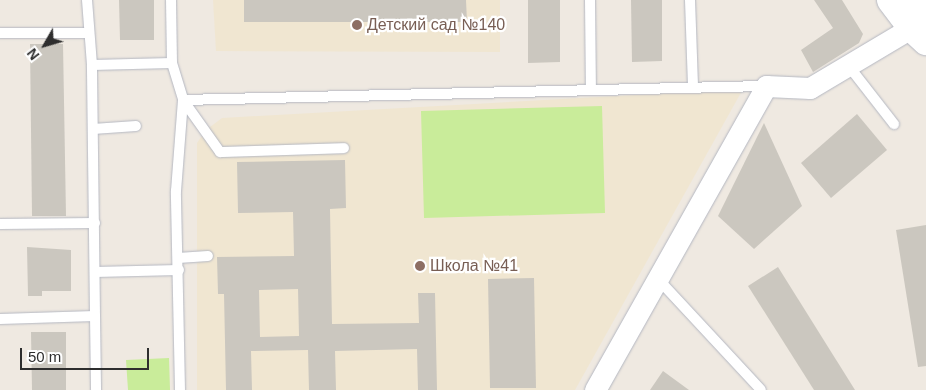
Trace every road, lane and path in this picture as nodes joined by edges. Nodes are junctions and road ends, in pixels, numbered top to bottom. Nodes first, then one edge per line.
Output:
1 (87, 0) edge
2 (171, 0) edge
3 (590, 0) edge
4 (690, 0) edge
5 (892, 0) edge
6 (917, 0) edge
7 (922, 25) edge
8 (0, 33) edge
9 (88, 33) junction
10 (172, 63) junction
11 (92, 65) junction
12 (848, 65) junction
13 (766, 86) junction
14 (693, 87) junction
15 (591, 89) junction
16 (183, 100) junction
17 (894, 124) dead end
18 (136, 126) dead end
19 (94, 129) junction
20 (344, 148) dead end
21 (95, 223) junction
22 (0, 224) edge
23 (208, 256) dead end
24 (178, 258) junction
25 (179, 270) junction
26 (95, 272) junction
27 (658, 279) junction
28 (95, 316) junction
29 (0, 319) edge
30 (96, 390) edge
31 (180, 390) edge
32 (595, 390) edge
33 (761, 390) edge

1 - 9 lane
2 - 10 lane
3 - 15 lane
4 - 14 lane
5 - 7 street
6 - 7 street
7 - 12 street
8 - 9 lane
9 - 11 lane
10 - 11 lane
10 - 16 lane
11 - 19 lane
12 - 13 street
12 - 17 lane
13 - 14 lane
13 - 27 street
14 - 15 lane
15 - 16 lane
16 - 20 lane
16 - 24 lane
18 - 19 lane
19 - 21 lane
21 - 22 lane
21 - 26 lane
23 - 24 lane
24 - 25 lane
25 - 26 lane
25 - 31 lane
26 - 28 lane
27 - 32 street
27 - 33 lane
28 - 29 lane
28 - 30 lane

